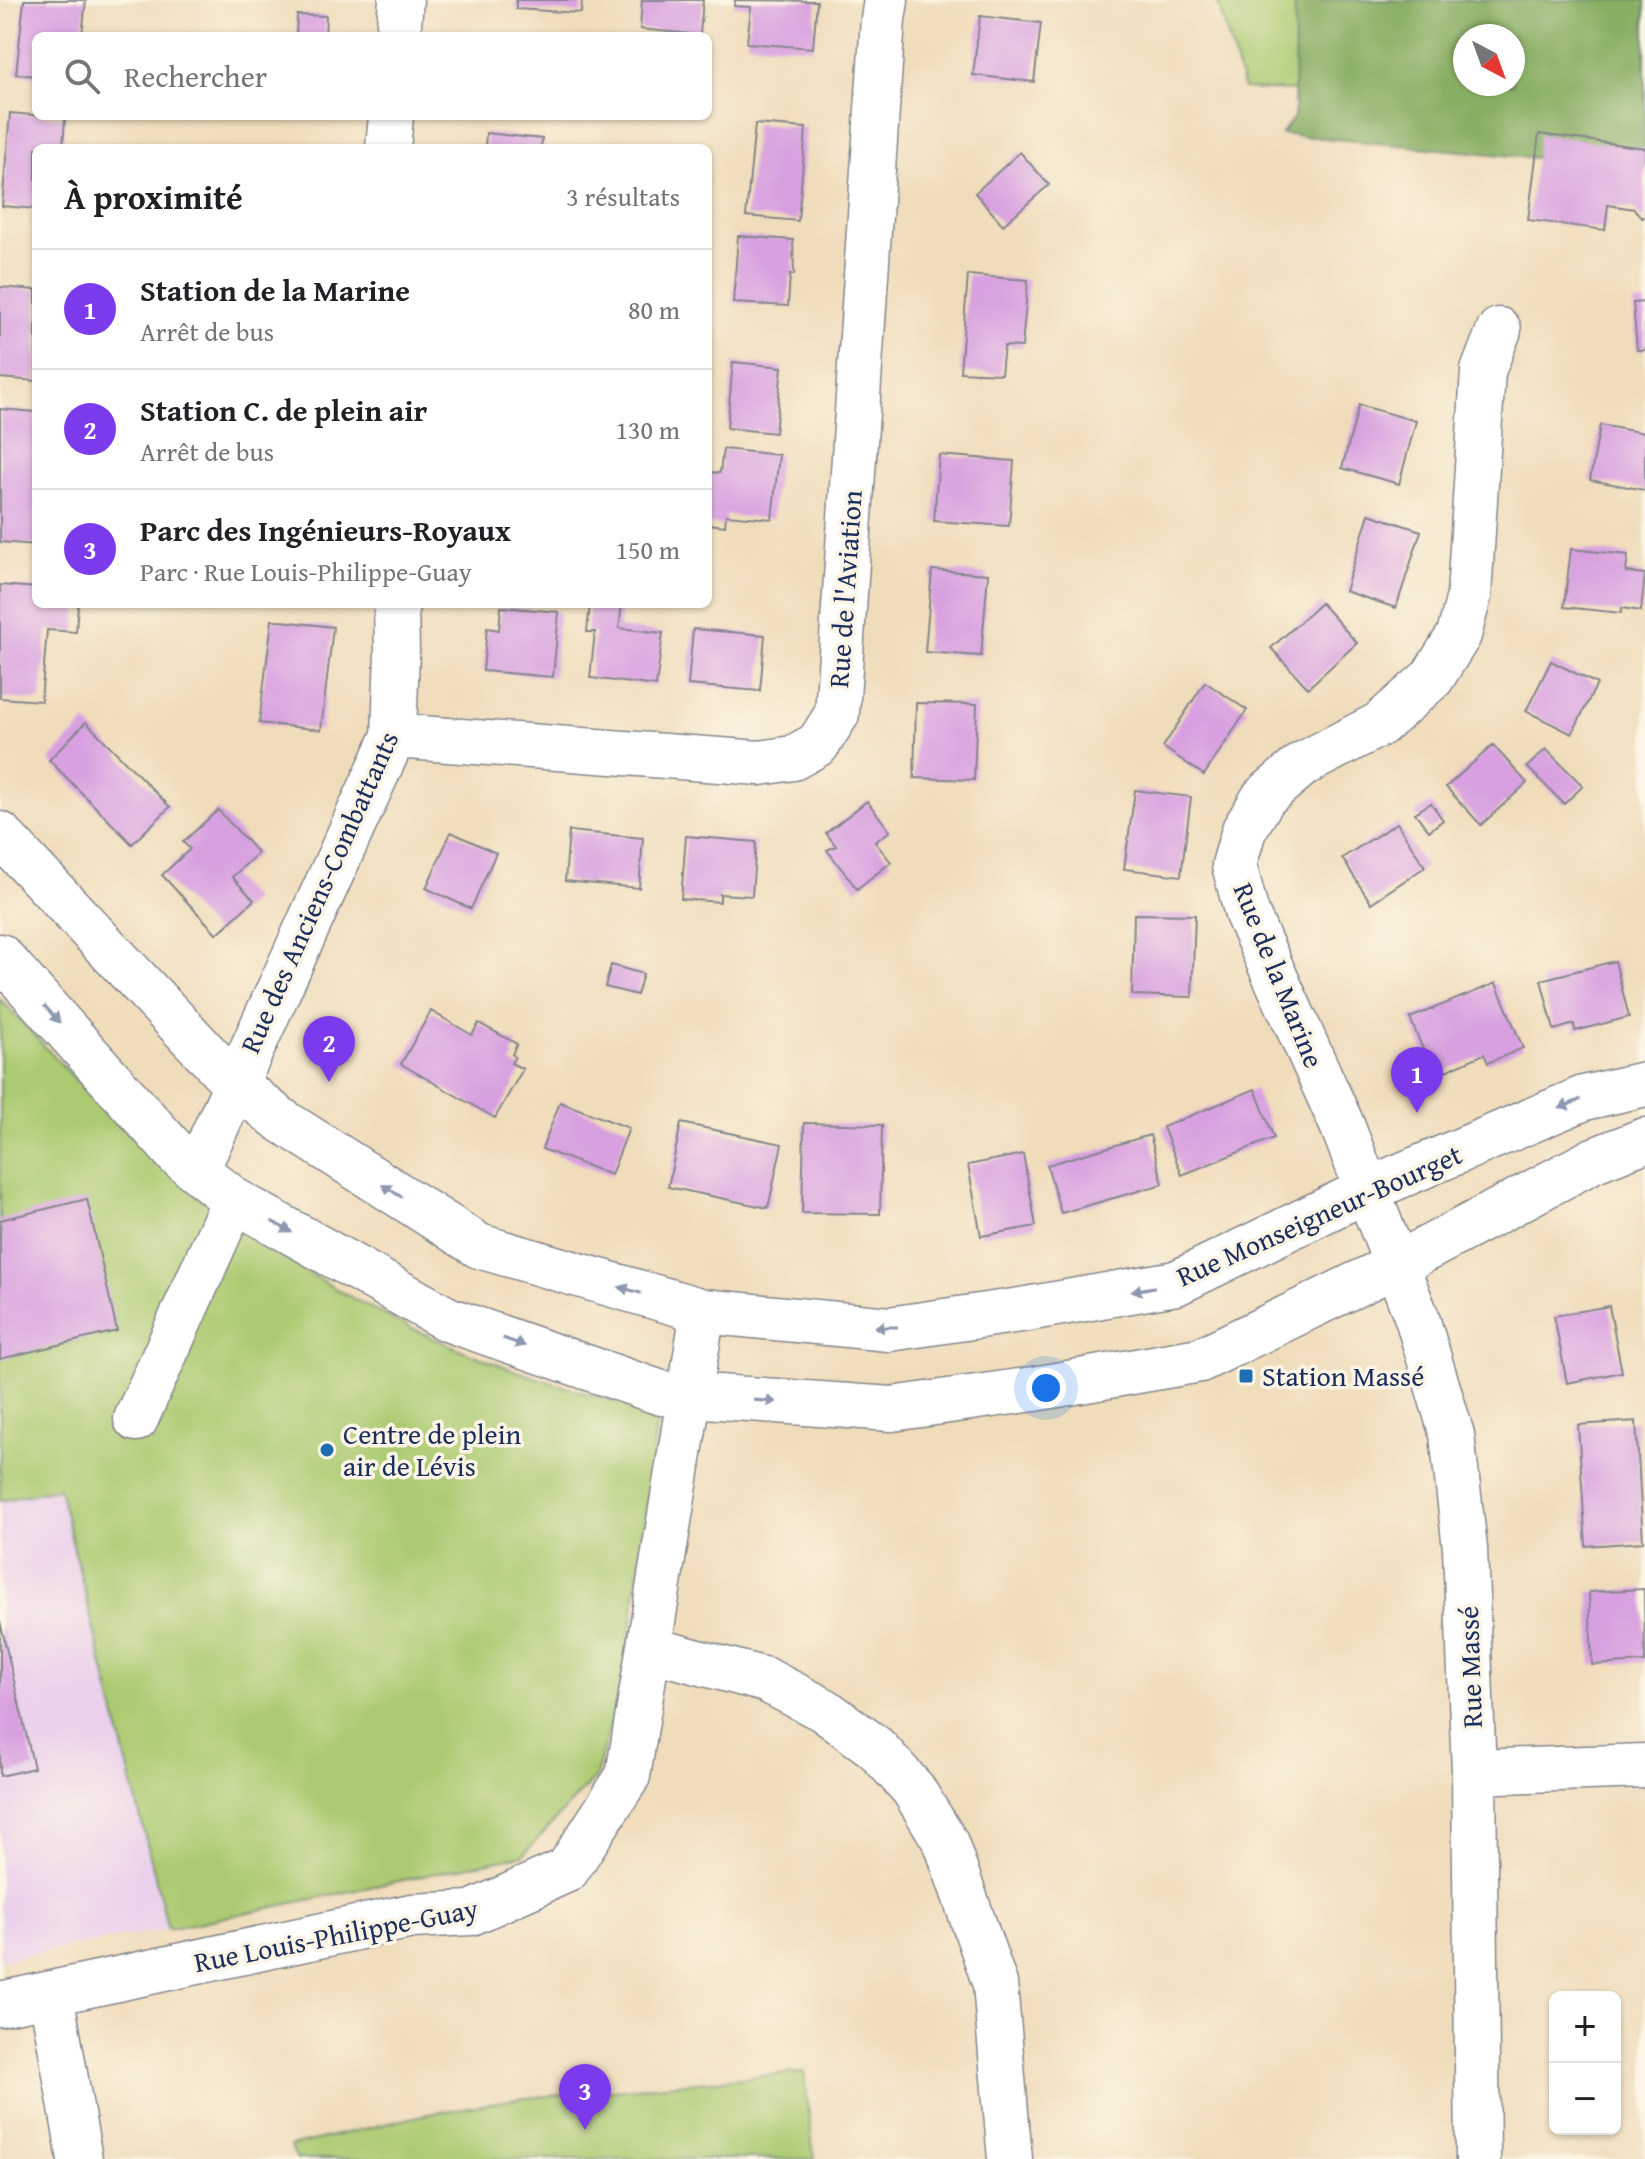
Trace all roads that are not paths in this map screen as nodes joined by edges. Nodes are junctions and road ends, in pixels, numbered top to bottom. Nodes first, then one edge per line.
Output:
1 (401, 0) edge
2 (886, 0) edge
3 (398, 32) edge
4 (391, 120) edge
5 (388, 144) edge
6 (1499, 330) dead end
7 (396, 608) edge
8 (394, 736) junction
9 (0, 834) edge
10 (0, 956) edge
11 (235, 1084) junction
12 (1645, 1084) edge
13 (1645, 1140) edge
14 (197, 1170) junction
15 (1367, 1190) junction
16 (234, 1200) junction
17 (1396, 1265) junction
18 (703, 1311) junction
19 (689, 1396) junction
20 (136, 1419) dead end
21 (649, 1649) junction
22 (1645, 1766) edge
23 (1474, 1772) junction
24 (51, 1994) junction
25 (0, 2004) edge
26 (80, 2159) edge
27 (1010, 2159) edge
28 (1478, 2159) edge

1 - 3 street
2 - 8 street, Rue de l'Aviation
4 - 5 street
6 - 15 street, Rue de la Marine
7 - 8 street, Rue des Anciens-Combattants
8 - 11 street, Rue des Anciens-Combattants
9 - 11 street, Rue Monseigneur-Bourget
10 -> 14 street
11 - 14 street, Rue des Anciens-Combattants
18 -> 11 street, Rue Monseigneur-Bourget
12 -> 15 street, Rue Monseigneur-Bourget
13 - 17 street
14 - 16 street
15 - 17 street, Rue Massé
15 -> 18 street, Rue Monseigneur-Bourget
16 -> 19 street
16 - 20 street
19 -> 17 street
17 - 23 street, Rue Massé
18 - 19 street, Rue Louis-Philippe-Guay
19 - 21 street, Rue Louis-Philippe-Guay
21 - 24 street, Rue Louis-Philippe-Guay
21 - 27 street
22 - 23 street
23 - 28 street, Rue Massé
24 - 25 street, Rue Louis-Philippe-Guay
24 - 26 street

